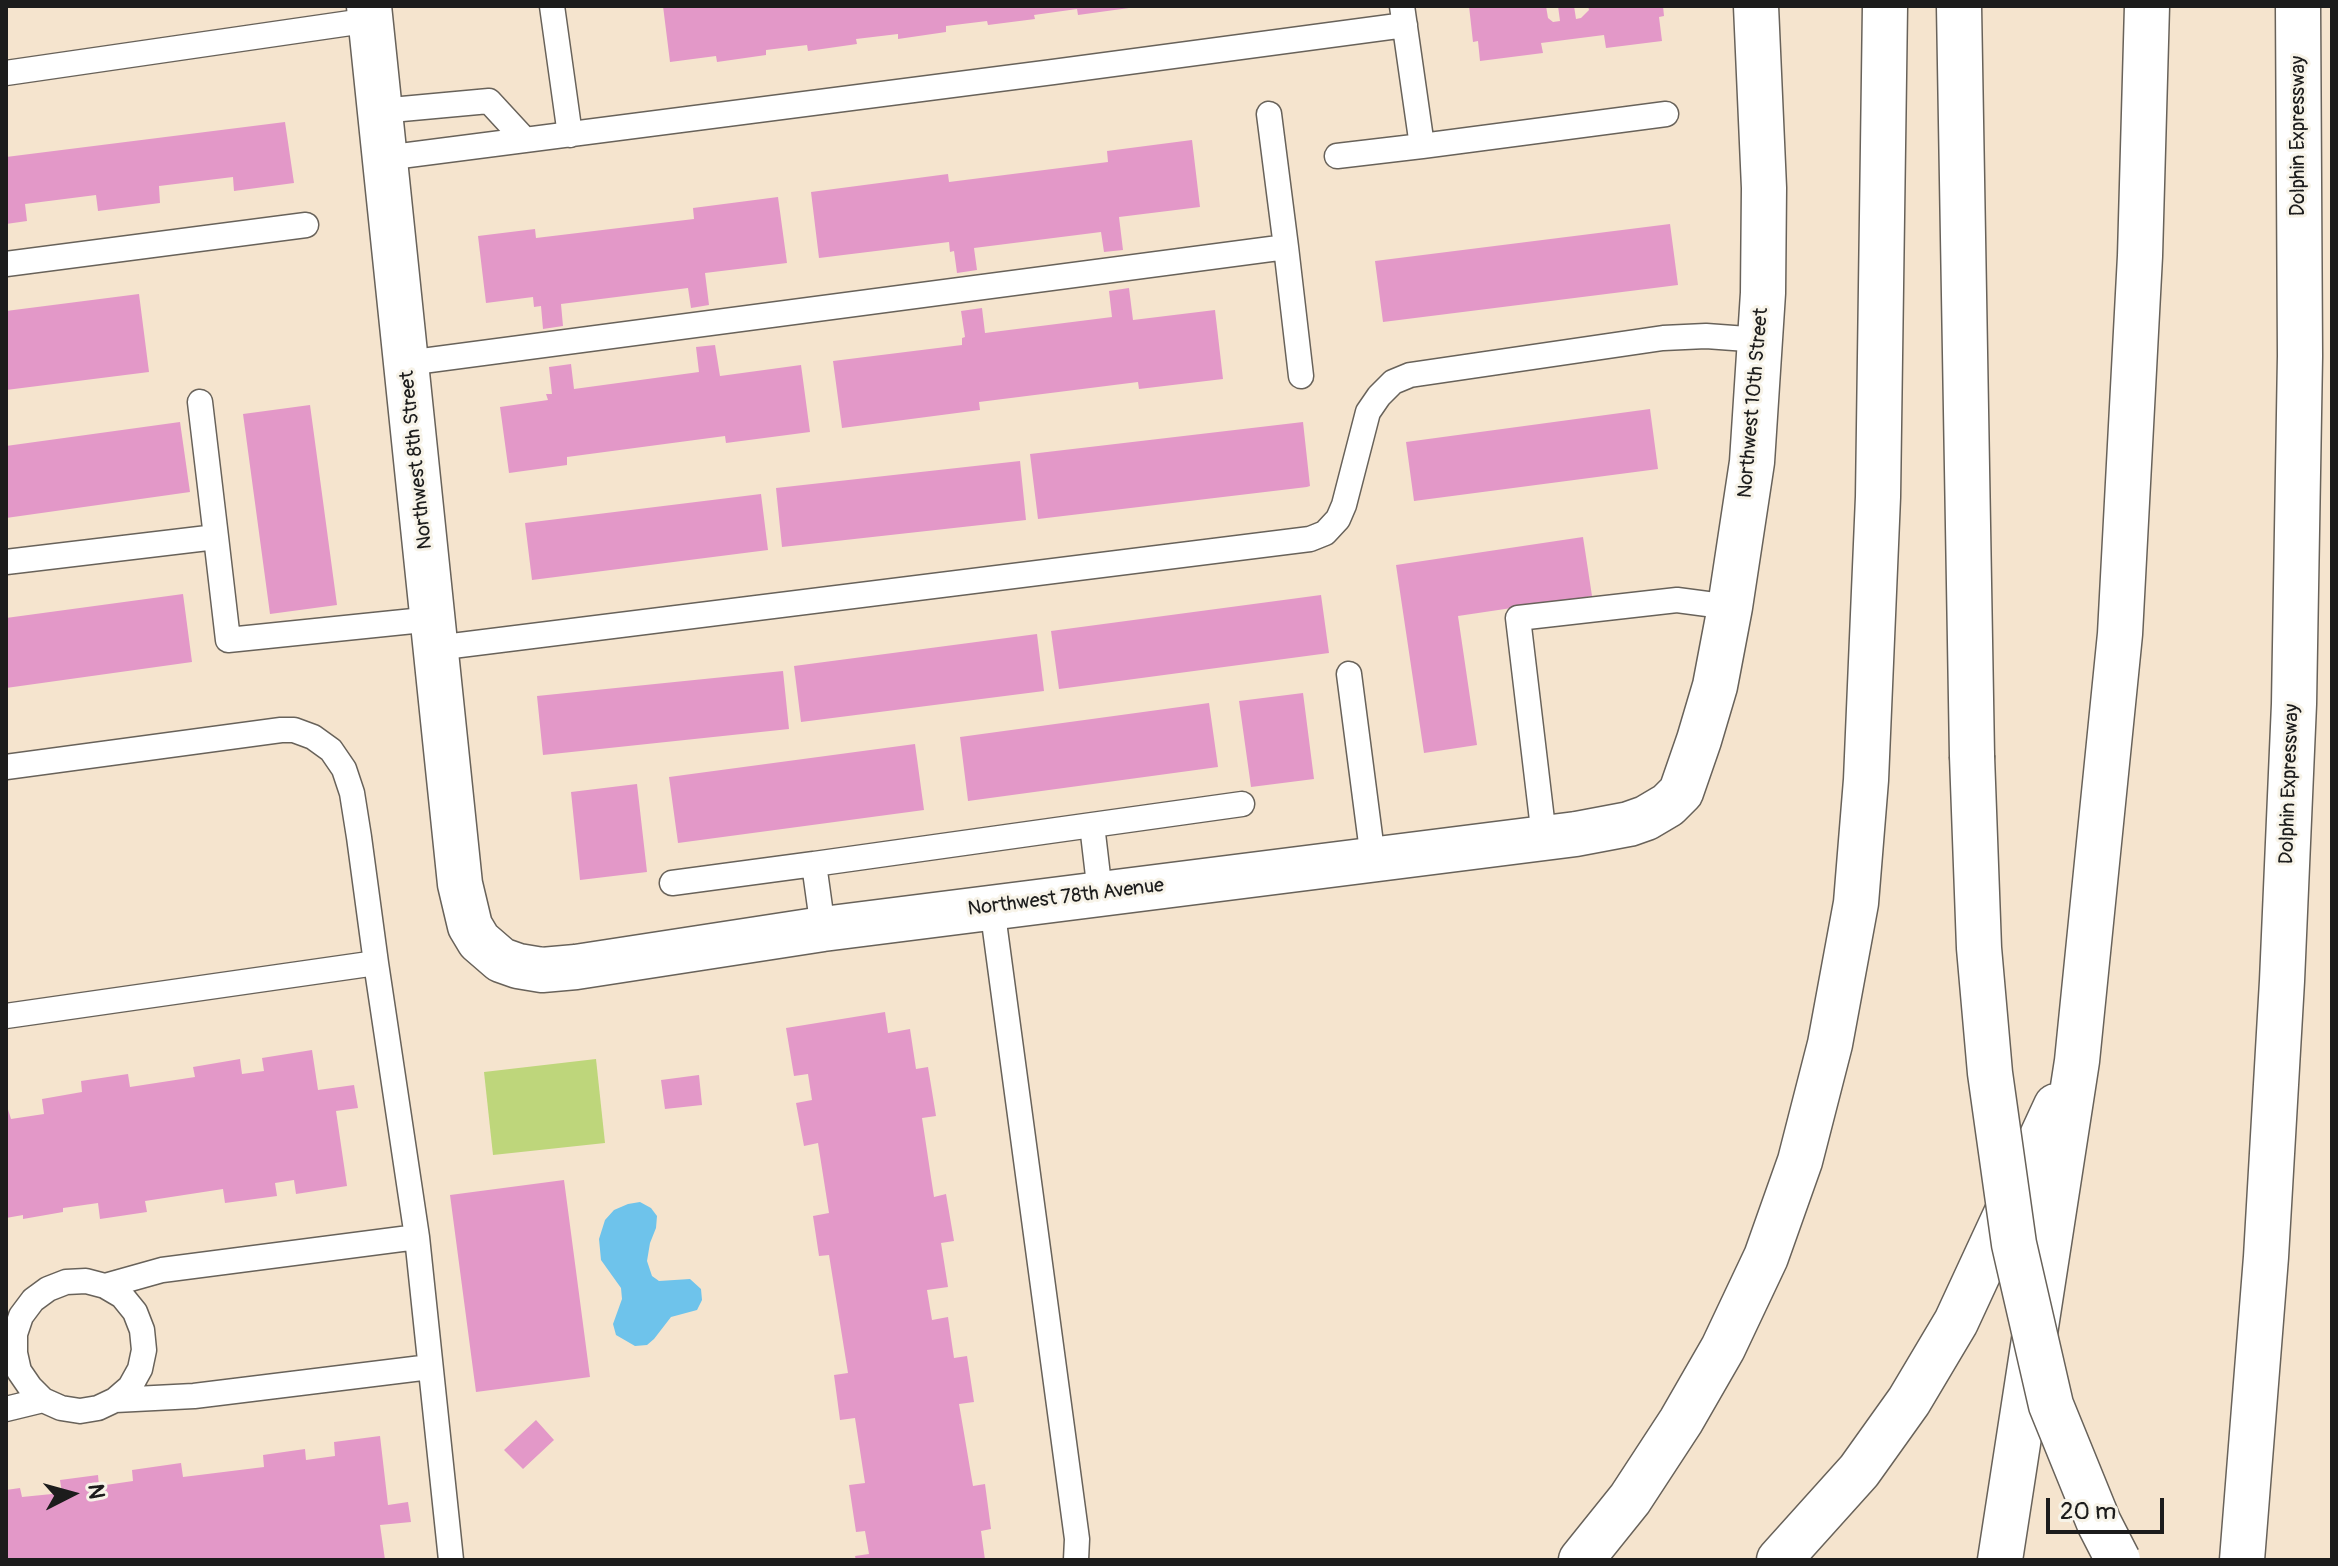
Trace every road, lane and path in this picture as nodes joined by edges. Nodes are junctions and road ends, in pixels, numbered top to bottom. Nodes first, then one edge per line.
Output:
1 (552, 6) edge
2 (1756, 6) edge
3 (1885, 6) edge
4 (1959, 6) edge
5 (2147, 6) edge
6 (2298, 6) edge
7 (370, 13) edge
8 (1404, 15) edge
9 (6, 73) edge
10 (380, 111) junction
11 (1269, 114) dead end
12 (1666, 114) dead end
13 (570, 135) junction
14 (525, 140) junction
15 (1422, 146) junction
16 (1337, 156) dead end
17 (385, 158) junction
18 (306, 225) dead end
19 (1286, 247) junction
20 (6, 264) edge
21 (1761, 340) junction
22 (407, 363) junction
23 (1301, 376) dead end
24 (200, 402) dead end
25 (216, 537) junction
26 (6, 562) edge
27 (1730, 607) junction
28 (435, 633) junction
29 (1349, 674) dead end
30 (6, 767) edge
31 (1681, 792) joint
32 (1242, 804) dead end
33 (1092, 825) junction
34 (1544, 837) junction
35 (1373, 859) junction
36 (814, 864) junction
37 (672, 883) dead end
38 (1100, 893) junction
39 (992, 907) junction
40 (466, 914) joint
41 (823, 929) junction
42 (376, 963) junction
43 (6, 1016) edge
44 (2077, 1061) junction
45 (417, 1237) junction
46 (105, 1286) junction
47 (33, 1300) junction
48 (6, 1305) edge
49 (430, 1367) junction
50 (43, 1400) junction
51 (115, 1400) junction
52 (6, 1409) edge
53 (451, 1560) edge
54 (1076, 1560) edge
55 (1581, 1560) edge
56 (1779, 1560) edge
57 (2000, 1560) edge
58 (2118, 1560) edge
59 (2242, 1560) edge

1 - 13 lane
2 - 21 main road, Northwest 10th Street
3 - 55 main road
4 - 58 main road, bridge
5 - 44 main road
6 - 59 main road, Dolphin Expressway
7 - 9 lane
7 - 10 main road, Northwest 8th Street
8 - 13 lane
8 - 15 lane
10 - 14 lane
10 - 17 main road, Northwest 8th Street
11 - 19 lane
12 - 15 lane
13 - 14 lane
14 - 17 lane
15 - 16 lane
17 - 22 main road, Northwest 8th Street
18 - 20 lane
19 - 22 lane
19 - 23 lane
21 - 27 main road, Northwest 10th Street
21 - 28 lane
22 - 28 main road, Northwest 8th Street
24 - 25 lane
25 - 26 lane
25 - 28 lane
27 - 31 main road, Northwest 10th Street
27 - 34 lane
28 - 40 main road, Northwest 8th Street
29 - 35 lane
30 - 42 lane
31 - 34 main road, Northwest 78th Avenue
32 - 33 lane
33 - 36 lane
33 - 38 lane
34 - 35 main road, Northwest 78th Avenue
35 - 38 main road, Northwest 78th Avenue
36 - 37 lane
36 - 41 lane
38 - 39 main road, Northwest 78th Avenue
39 - 41 main road, Northwest 78th Avenue
39 - 54 lane
40 - 41 main road, Northwest 78th Avenue
42 - 43 lane
42 - 45 lane
44 - 56 main road
44 - 57 main road
45 - 46 lane
45 - 49 lane
46 - 47 lane
46 - 51 lane
47 - 48 lane
47 - 50 lane
49 - 51 lane
49 - 53 lane
50 - 51 lane
50 - 52 lane

